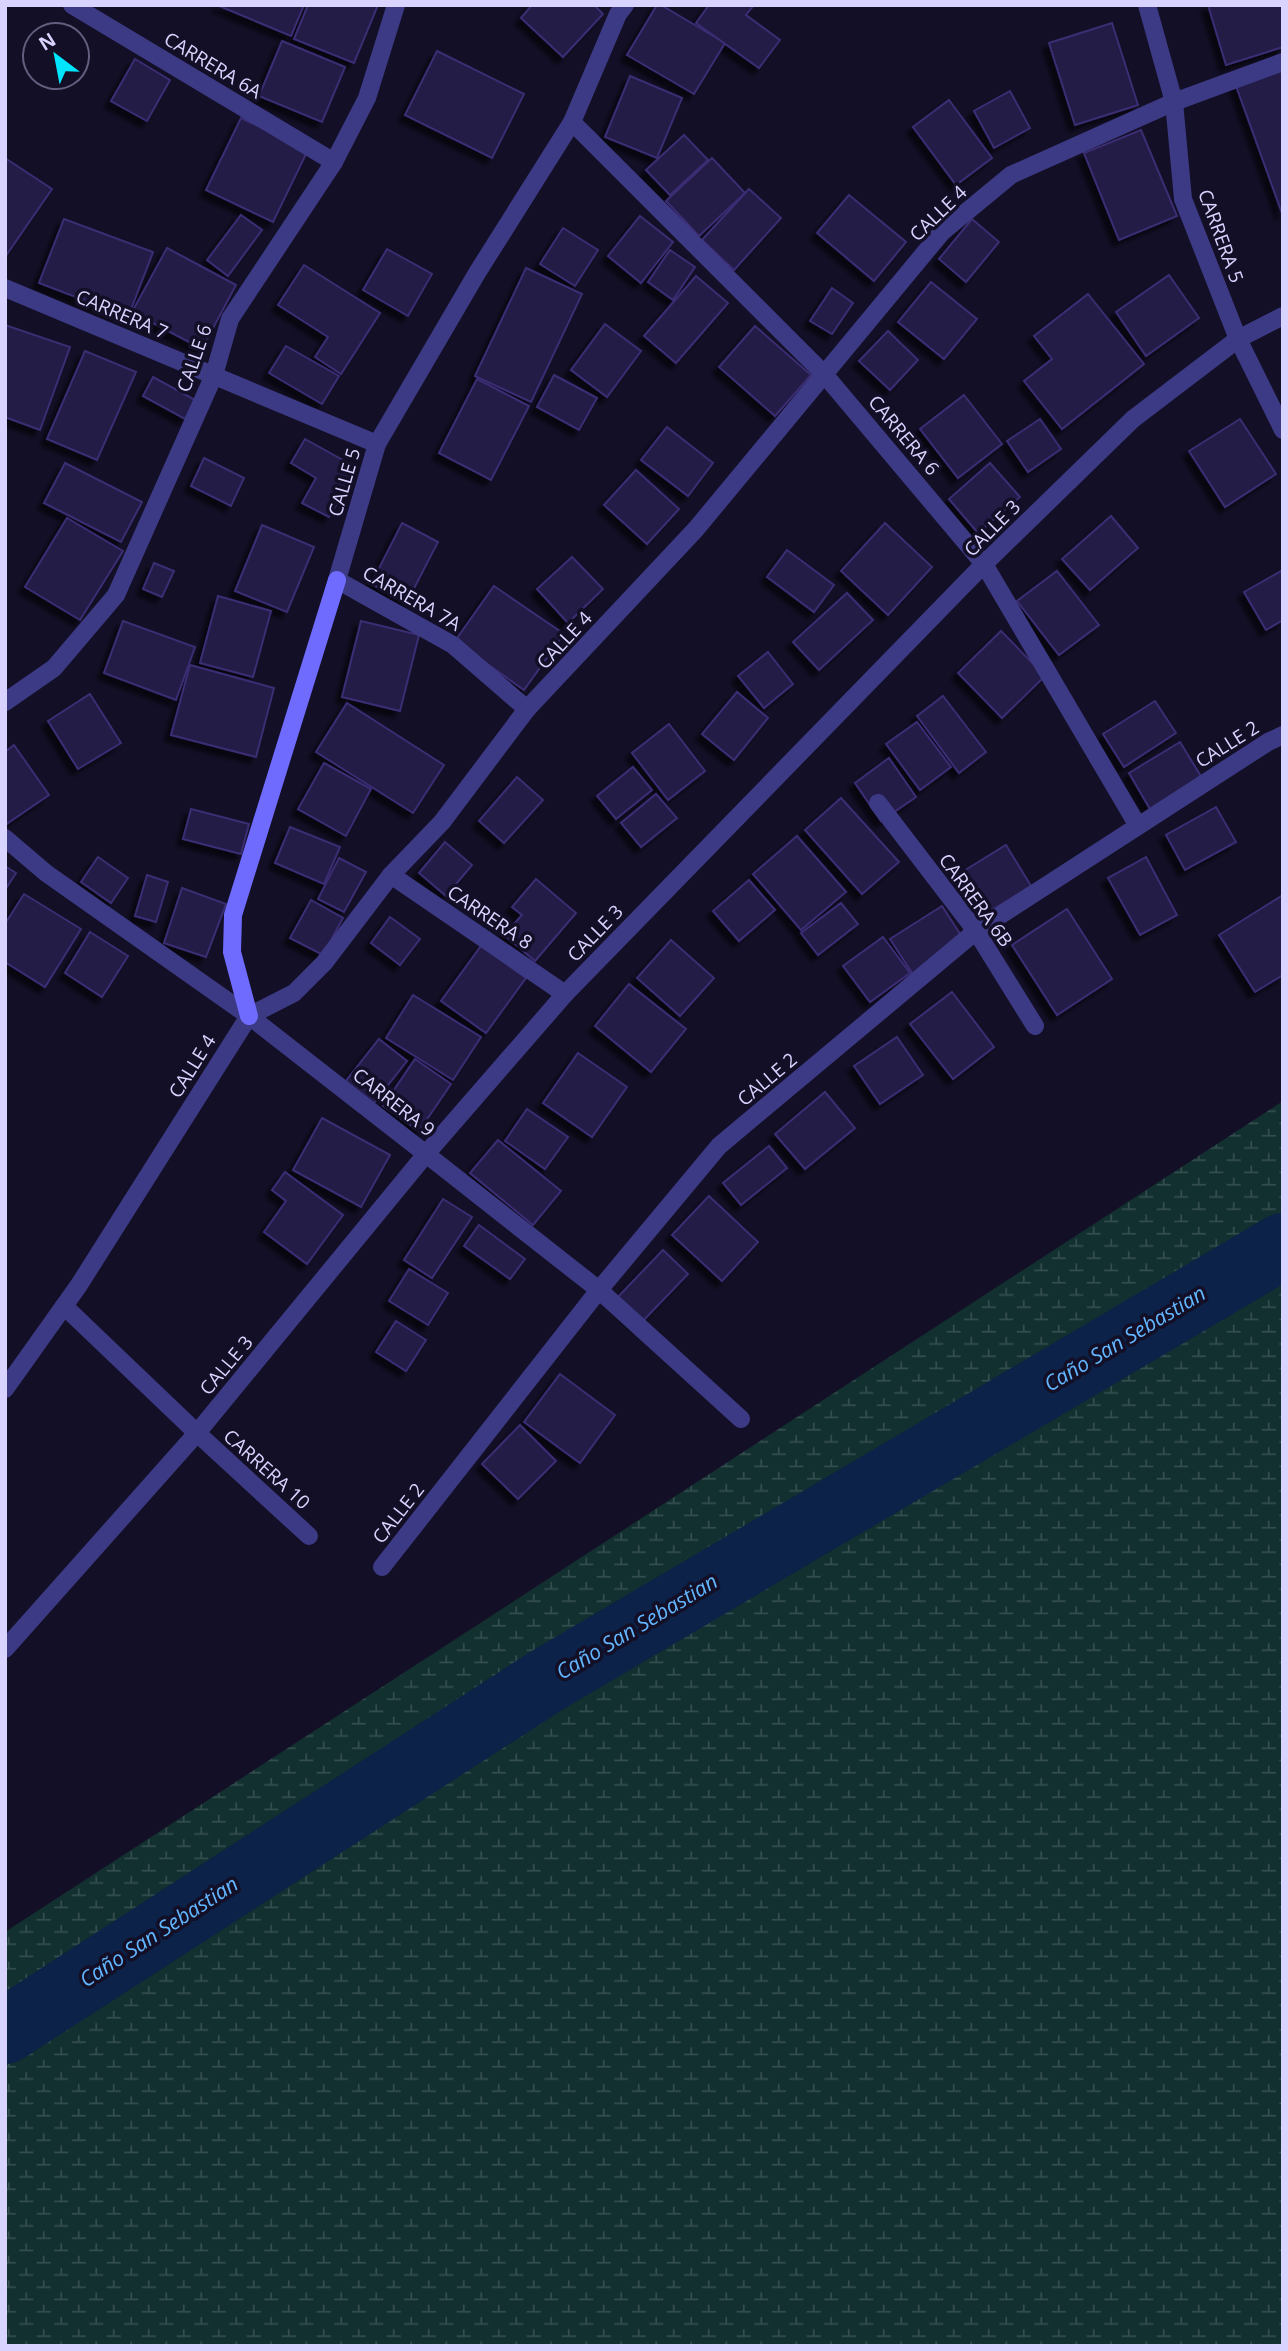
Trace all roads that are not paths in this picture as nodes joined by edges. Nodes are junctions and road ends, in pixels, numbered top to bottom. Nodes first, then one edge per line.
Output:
1 (72, 5) edge
2 (396, 5) edge
3 (1147, 5) edge
4 (618, 8) edge
5 (1283, 62) edge
6 (1174, 102) junction
7 (572, 122) junction
8 (334, 162) junction
9 (5, 288) edge
10 (1283, 316) edge
11 (1238, 339) junction
12 (824, 374) junction
13 (214, 375) junction
14 (1283, 430) edge
15 (377, 444) junction
16 (984, 564) junction
17 (337, 580) junction
18 (5, 702) edge
19 (527, 709) junction
20 (1283, 735) edge
21 (878, 803) dead end
22 (1138, 826) junction
23 (5, 838) edge
24 (391, 875) junction
25 (976, 931) junction
26 (565, 994) junction
27 (249, 1016) junction
28 (1035, 1026) dead end
29 (426, 1154) junction
30 (598, 1290) junction
31 (64, 1306) junction
32 (5, 1390) edge
33 (741, 1419) dead end
34 (197, 1433) junction
35 (309, 1536) dead end
36 (382, 1567) dead end
37 (5, 1649) edge

1 - 8 street, CARRERA 6A
2 - 8 street, CALLE 6
3 - 6 street, CARRERA 5
4 - 7 street, CALLE 5
5 - 6 street, CALLE 4
6 - 11 street, CARRERA 5
6 - 12 street, CALLE 4
7 - 12 street, CARRERA 6
7 - 15 street, CALLE 5
8 - 13 street, CALLE 6
9 - 13 street, CARRERA 7
10 - 11 street, CALLE 3
11 - 14 street, CARRERA 5
11 - 16 street, CALLE 3
12 - 16 street, CARRERA 6
12 - 19 street, CALLE 4
13 - 15 street, CARRERA 7
13 - 18 street, CALLE 6
15 - 17 street, CALLE 5
16 - 22 street, CARRERA 6
16 - 26 street, CALLE 3
17 - 19 street, CARRERA 7A
17 - 27 street, CALLE 5
19 - 24 street, CALLE 4
20 - 22 street, CALLE 2
21 - 25 street, CARRERA 6B
22 - 25 street, CALLE 2
23 - 27 street, CARRERA 9
24 - 26 street, CARRERA 8
24 - 27 street, CALLE 4
25 - 28 street, CARRERA 6B
25 - 30 street, CALLE 2
26 - 29 street, CALLE 3
27 - 29 street, CARRERA 9
27 - 31 street, CALLE 4
29 - 30 street, CARRERA 9
29 - 34 street, CALLE 3
30 - 33 street, CARRERA 9
30 - 36 street, CALLE 2
31 - 32 street, CALLE 4
31 - 34 street, CARRERA 10
34 - 35 street, CARRERA 10
34 - 37 street, CALLE 3

